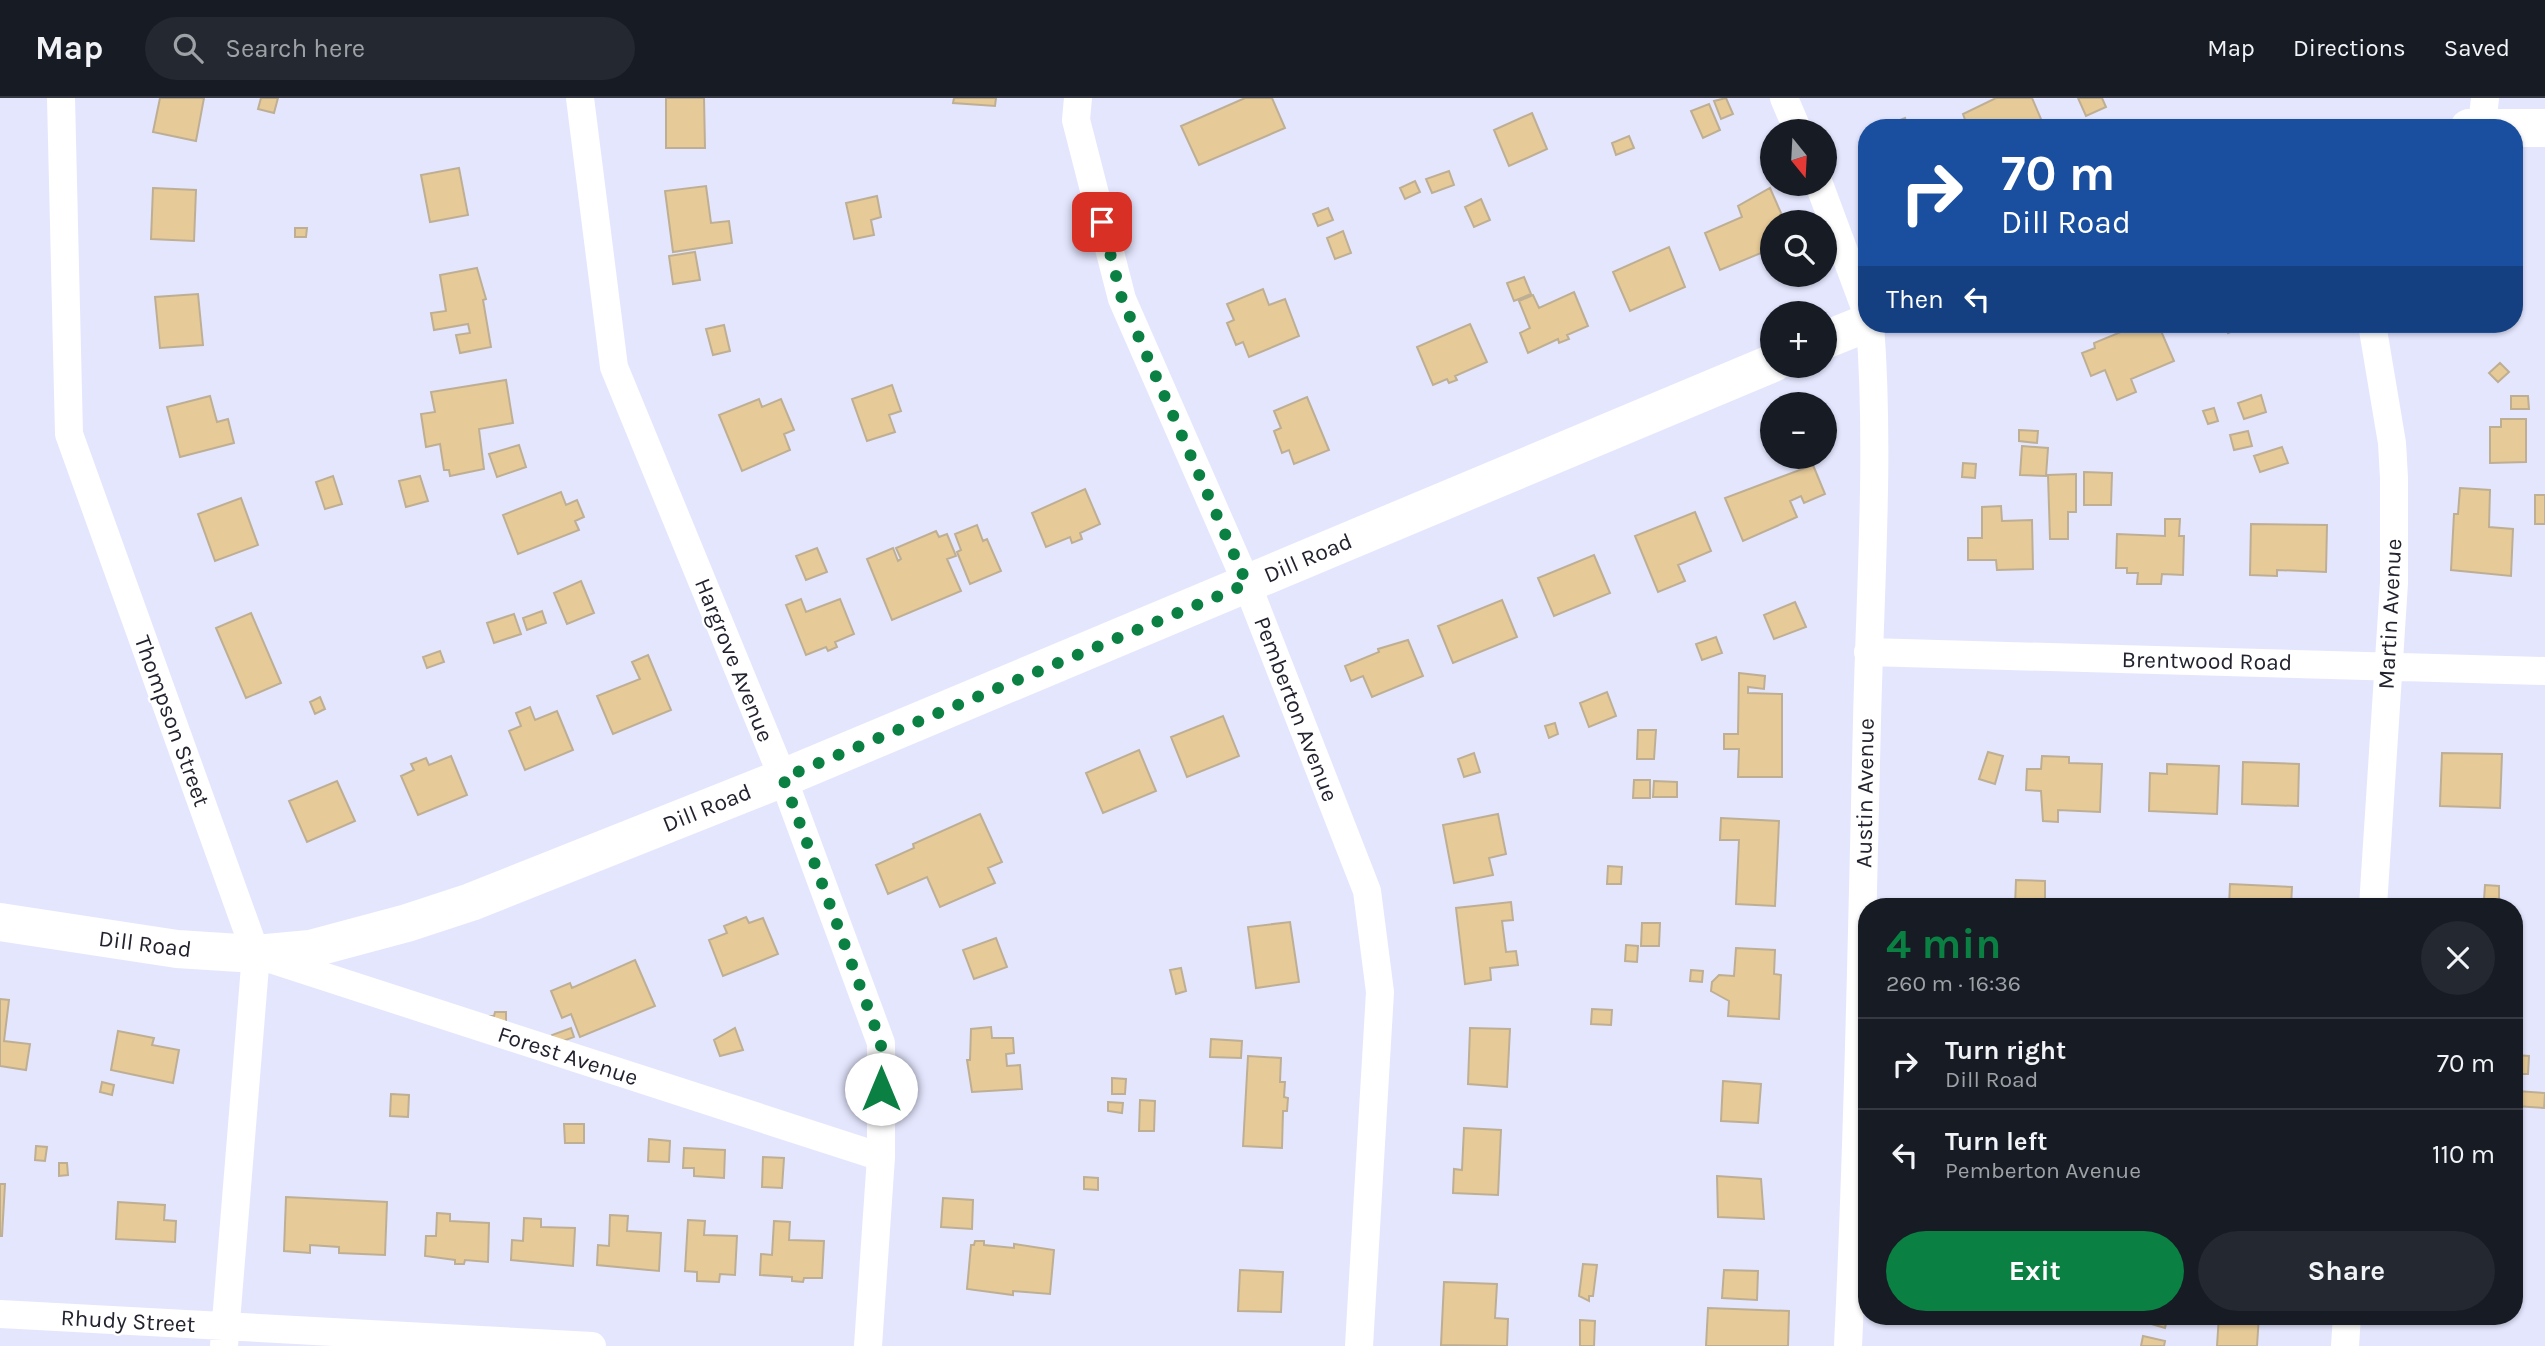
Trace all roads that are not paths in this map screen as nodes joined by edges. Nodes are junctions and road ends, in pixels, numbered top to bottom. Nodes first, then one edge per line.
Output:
1 (61, 98) edge
2 (580, 98) edge
3 (1078, 98) edge
4 (1784, 98) edge
5 (1793, 119) edge
6 (2523, 124) edge
7 (2545, 128) edge
8 (1823, 196) edge
9 (1858, 289) edge
10 (1858, 328) edge
11 (1870, 333) edge
12 (2373, 333) edge
13 (1837, 336) edge
14 (1760, 368) edge
15 (1247, 584) junction
16 (1868, 652) junction
17 (2388, 666) junction
18 (2545, 671) edge
19 (783, 778) junction
20 (1862, 898) edge
21 (2374, 898) edge
22 (0, 922) edge
23 (256, 954) junction
24 (1858, 1072) edge
25 (881, 1157) junction
26 (0, 1314) edge
27 (2346, 1325) edge
28 (224, 1336) edge
29 (593, 1346) edge
30 (867, 1346) edge
31 (1359, 1346) edge
32 (1848, 1346) edge
33 (2345, 1346) edge

1 - 23 street, Thompson Street
2 - 19 street, Hargrove Avenue
3 - 15 street, Pemberton Avenue
4 - 5 street
6 - 7 street
8 - 9 street
10 - 13 street
11 - 16 street, Austin Avenue
12 - 17 street, Martin Avenue
14 - 15 street, Dill Road
15 - 19 street, Dill Road
15 - 31 street, Pemberton Avenue
16 - 17 street, Brentwood Road
16 - 20 street, Austin Avenue
17 - 18 street, Brentwood Road
17 - 21 street, Martin Avenue
19 - 23 street, Dill Road
19 - 25 street, Hargrove Avenue
22 - 23 street, Dill Road
23 - 25 street, Forest Avenue
23 - 28 street, Thompson Street
24 - 32 street, Austin Avenue
25 - 30 street, Hargrove Avenue
26 - 28 street, Rhudy Street
27 - 33 street
28 - 29 street, Rhudy Street

